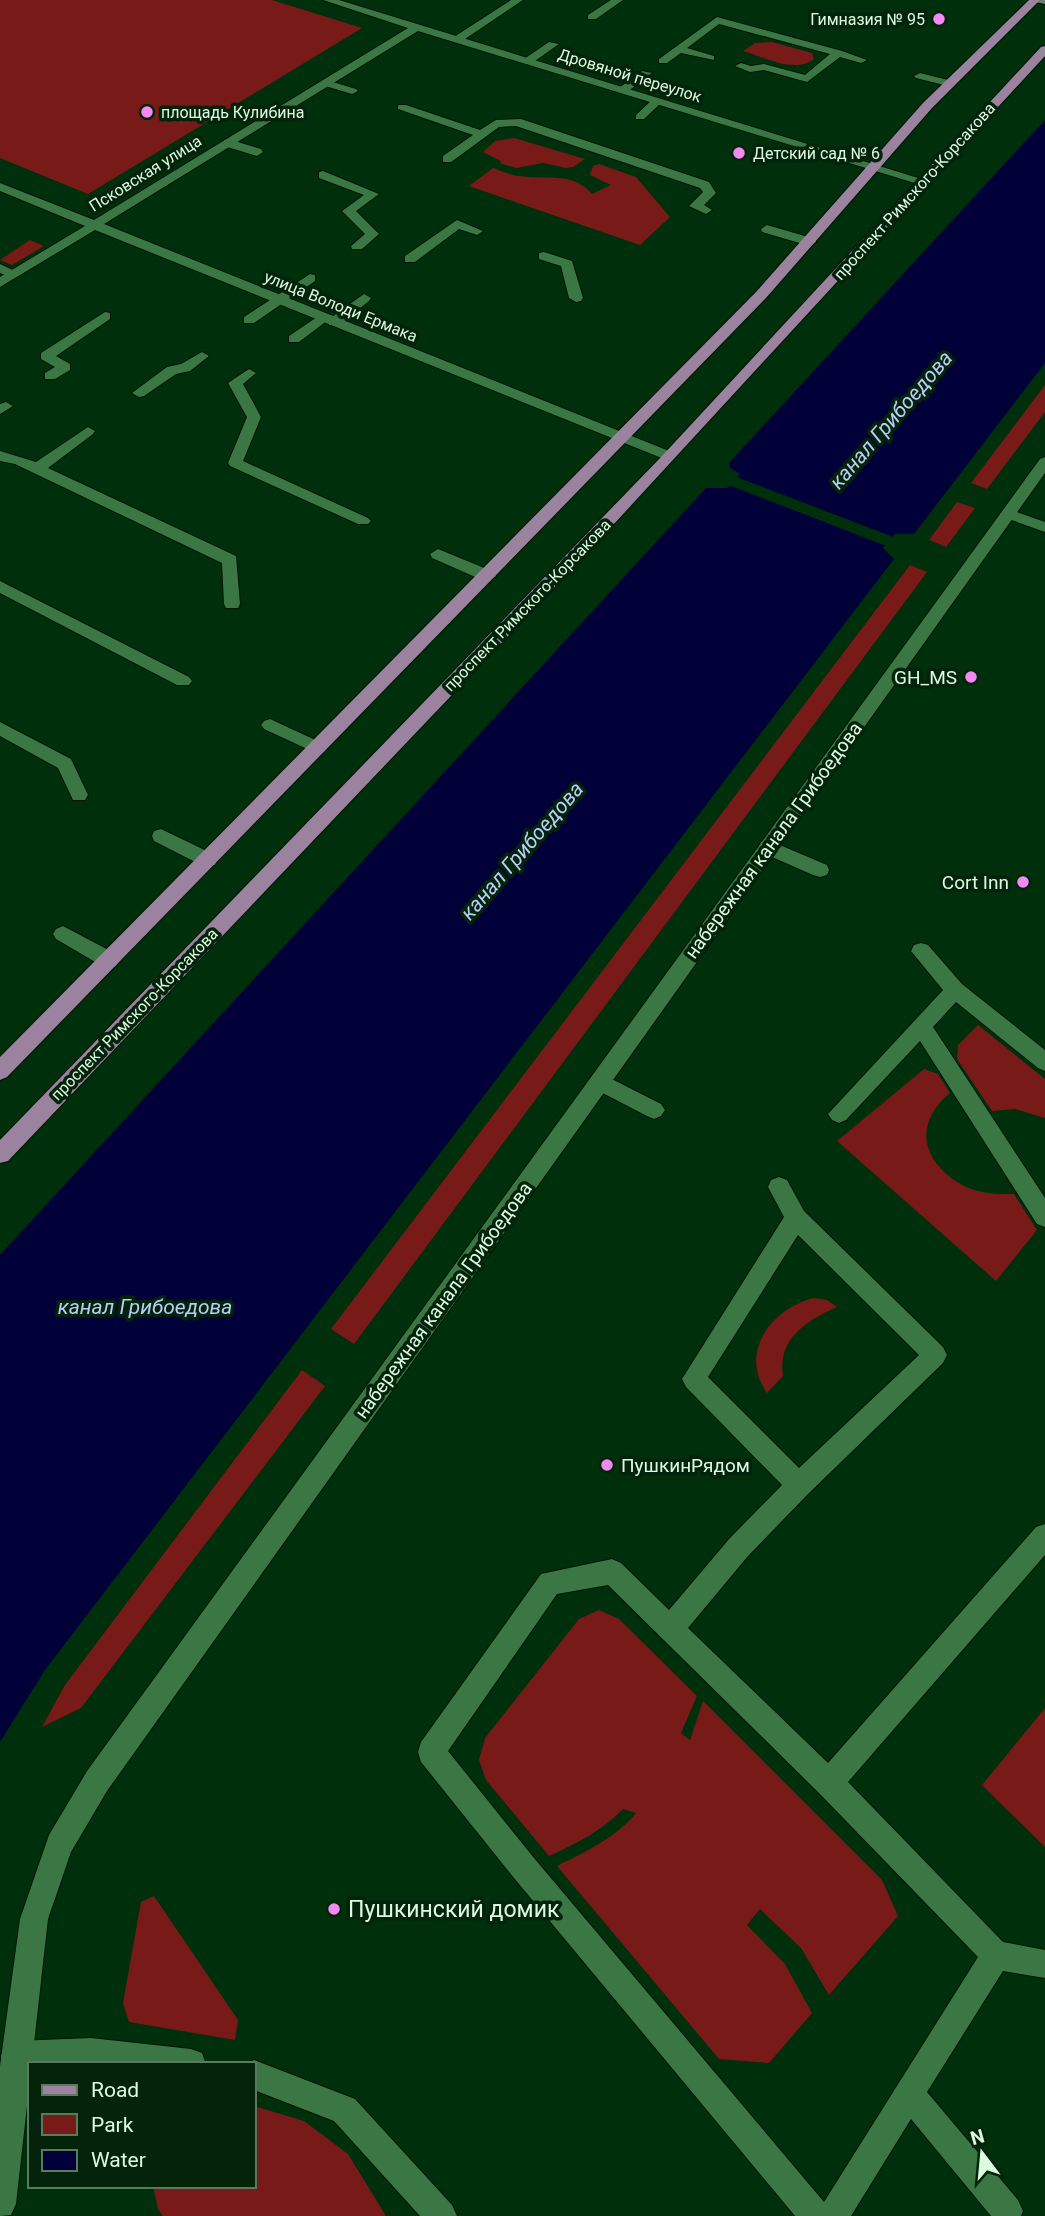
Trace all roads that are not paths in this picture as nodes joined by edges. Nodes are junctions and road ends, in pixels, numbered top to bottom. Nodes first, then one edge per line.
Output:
1 (328, 0) edge
2 (518, 0) edge
3 (618, 0) edge
4 (1037, 0) edge
5 (1045, 1) edge
6 (592, 17) dead end
7 (417, 27) junction
8 (458, 40) junction
9 (553, 44) dead end
10 (679, 49) junction
11 (1045, 49) edge
12 (838, 54) junction
13 (710, 58) dead end
14 (861, 60) dead end
15 (528, 61) junction
16 (663, 61) dead end
17 (741, 66) dead end
18 (646, 73) dead end
19 (920, 76) dead end
20 (326, 83) junction
21 (948, 83) junction
22 (623, 90) junction
23 (352, 91) dead end
24 (658, 100) junction
25 (402, 107) dead end
26 (640, 117) dead end
27 (482, 134) junction
28 (611, 141) dead end
29 (228, 143) junction
30 (599, 150) junction
31 (257, 152) dead end
32 (447, 159) dead end
33 (871, 166) junction
34 (323, 175) dead end
35 (922, 180) junction
36 (0, 187) edge
37 (706, 209) dead end
38 (94, 225) junction
39 (767, 229) dead end
40 (477, 231) dead end
41 (810, 242) junction
42 (357, 246) dead end
43 (544, 256) dead end
44 (410, 259) dead end
45 (0, 268) edge
46 (14, 274) junction
47 (310, 278) dead end
48 (0, 283) edge
49 (363, 298) dead end
50 (576, 298) dead end
51 (279, 299) junction
52 (105, 316) dead end
53 (329, 319) junction
54 (249, 320) dead end
55 (294, 339) dead end
56 (202, 356) dead end
57 (248, 373) dead end
58 (50, 376) dead end
59 (139, 393) dead end
60 (88, 431) dead end
61 (622, 438) junction
62 (0, 456) edge
63 (669, 456) junction
64 (1044, 465) edge
65 (38, 468) junction
66 (1008, 514) junction
67 (363, 521) dead end
68 (1045, 527) edge
69 (210, 532) dead end
70 (196, 544) junction
71 (438, 554) dead end
72 (488, 576) junction
73 (0, 586) edge
74 (232, 604) dead end
75 (183, 681) dead end
76 (270, 725) dead end
77 (0, 729) edge
78 (318, 748) junction
79 (79, 796) dead end
80 (160, 836) dead end
81 (768, 846) junction
82 (208, 860) junction
83 (820, 870) dead end
84 (63, 934) dead end
85 (921, 951) dead end
86 (109, 960) junction
87 (955, 990) junction
88 (922, 1026) junction
89 (1045, 1062) edge
90 (0, 1070) edge
91 (600, 1082) junction
92 (654, 1110) dead end
93 (839, 1114) dead end
94 (0, 1154) edge
95 (779, 1188) dead end
96 (1045, 1217) edge
97 (796, 1218) junction
98 (799, 1485) junction
99 (1045, 1536) edge
100 (671, 1628) junction
101 (829, 1783) junction
102 (996, 1955) junction
103 (1045, 1964) edge
104 (16, 2056) junction
105 (173, 2062) edge
106 (256, 2077) edge
107 (910, 2095) junction
108 (0, 2204) edge
109 (1007, 2211) dead end
110 (441, 2216) edge
111 (815, 2216) edge
112 (833, 2216) edge

1 - 7 street, Дровяной переулок
2 - 8 street
3 - 6 street
4 - 5 main road
4 - 21 main road
7 - 8 street, Дровяной переулок
7 - 20 street, Псковская улица
8 - 15 street, Дровяной переулок
9 - 15 street
10 - 12 street
10 - 13 street
10 - 16 street
11 - 35 main road, проспект Римского-Корсакова
12 - 14 street
12 - 17 street
15 - 22 street, Дровяной переулок
18 - 22 street
19 - 21 street
20 - 23 street
20 - 29 street, Псковская улица
21 - 33 main road
22 - 24 street, Дровяной переулок
24 - 26 street
24 - 33 street, Дровяной переулок
25 - 27 street
27 - 30 street
27 - 32 street
28 - 30 street
29 - 31 street
29 - 38 street, Псковская улица
30 - 37 street
33 - 35 street, Дровяной переулок
33 - 41 main road
34 - 42 street
35 - 63 main road, проспект Римского-Корсакова
36 - 38 street, улица Володи Ермака
38 - 46 street, Псковская улица
38 - 51 street, улица Володи Ермака
39 - 41 street
40 - 44 street
41 - 61 main road
43 - 50 street
45 - 46 street
46 - 48 street, Псковская улица
47 - 51 street
49 - 53 street
51 - 53 street, улица Володи Ермака
51 - 54 street
52 - 58 street
53 - 55 street
53 - 61 street, улица Володи Ермака
56 - 59 street
57 - 67 street
60 - 65 street
61 - 63 street, улица Володи Ермака
61 - 72 main road
62 - 65 street
63 - 94 main road, проспект Римского-Корсакова
64 - 66 street, набережная канала Грибоедова
65 - 70 street
66 - 68 street
66 - 81 street, набережная канала Грибоедова
69 - 70 street
70 - 74 street
71 - 72 street
72 - 78 main road
73 - 75 street
76 - 78 street
77 - 79 street
78 - 82 main road
80 - 82 street
81 - 83 street
81 - 91 street, набережная канала Грибоедова
82 - 86 main road
84 - 86 street
85 - 87 street
86 - 90 main road
87 - 88 street
87 - 89 street
88 - 93 street
88 - 96 street
91 - 92 street
91 - 104 street, набережная канала Грибоедова
95 - 97 street
97 - 98 street
97 - 98 street
98 - 100 street
99 - 101 street
100 - 101 street
100 - 111 street
101 - 102 street
102 - 103 street
102 - 107 street
104 - 105 street
104 - 108 street, набережная канала Грибоедова
106 - 110 street
107 - 109 street
107 - 112 street

